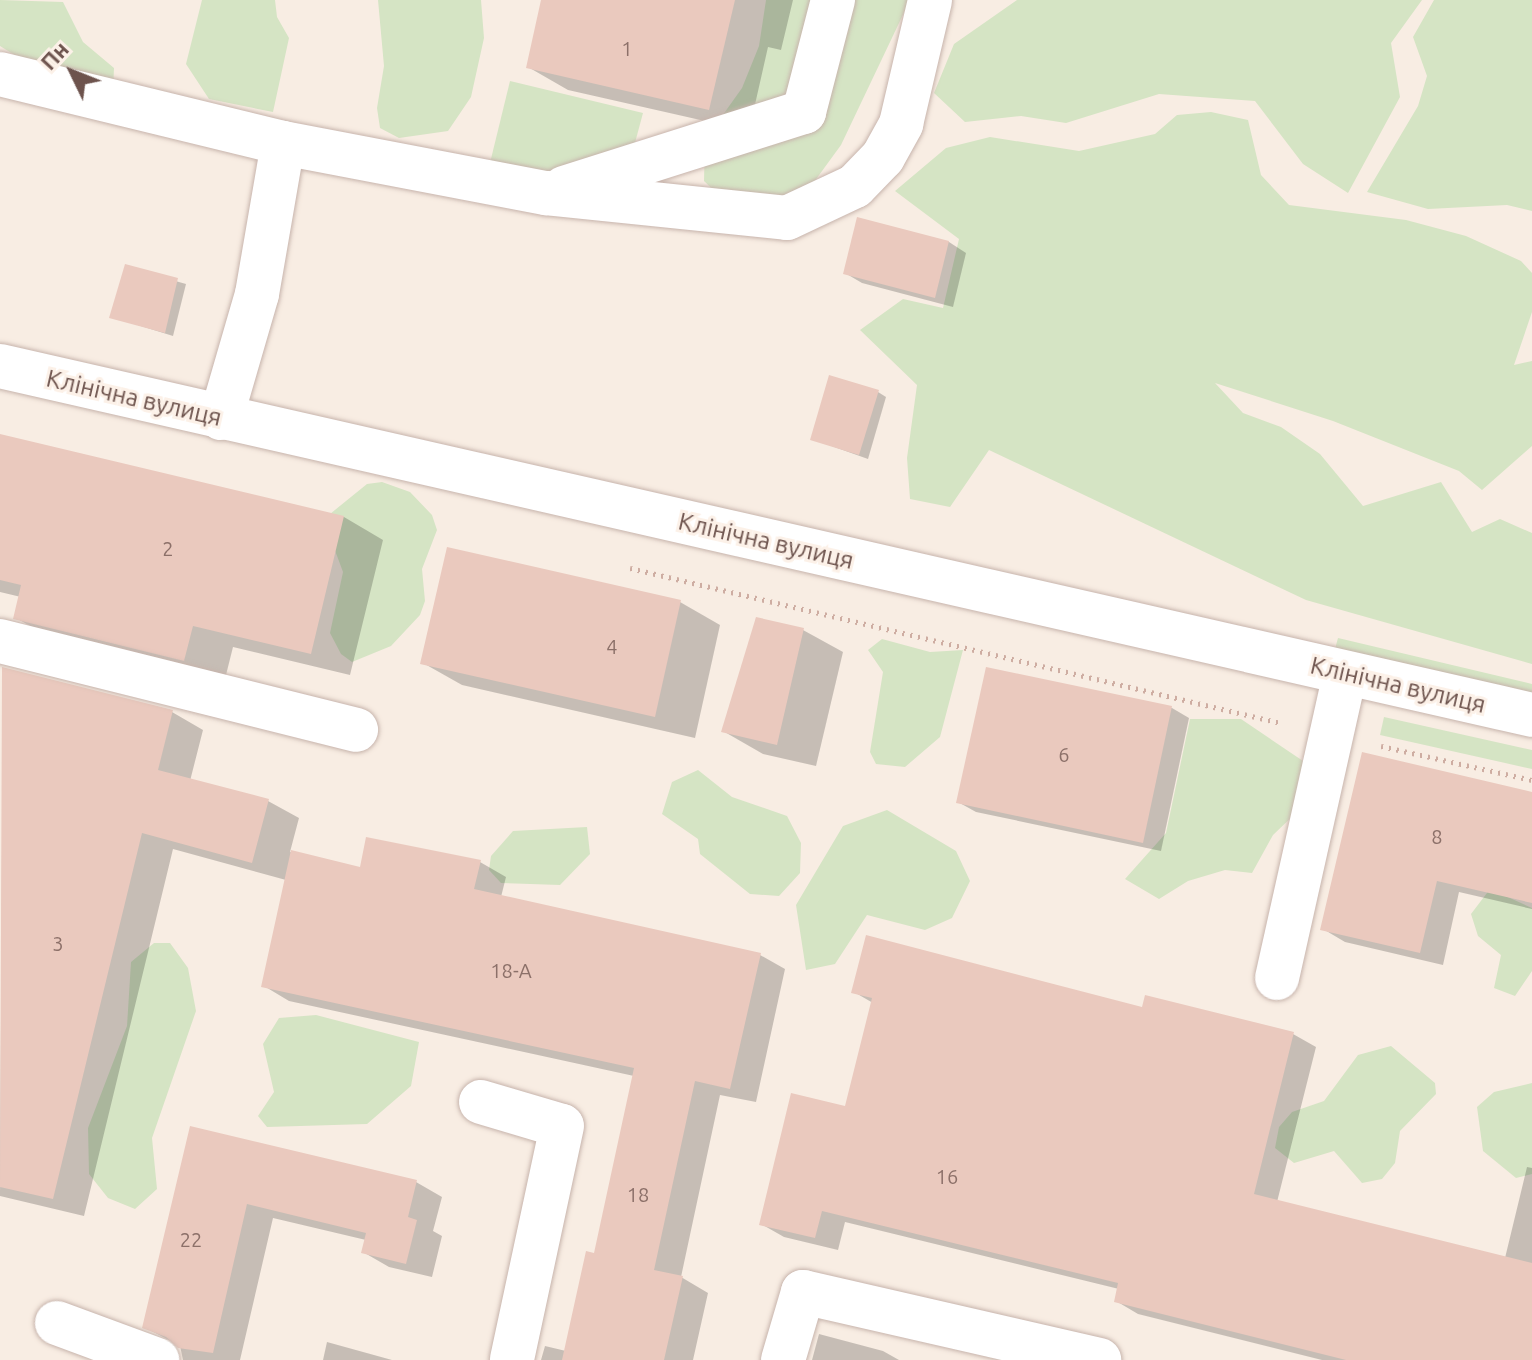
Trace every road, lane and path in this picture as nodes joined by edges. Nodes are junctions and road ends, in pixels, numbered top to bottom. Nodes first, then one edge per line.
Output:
1 (833, 0) edge
2 (930, 0) edge
3 (0, 74) edge
4 (283, 143) junction
5 (546, 193) junction
6 (0, 366) edge
7 (221, 418) junction
8 (622, 567) dead end
9 (0, 641) edge
10 (1345, 673) junction
11 (1532, 715) edge
12 (356, 730) dead end
13 (1331, 735) junction
14 (1532, 780) edge
15 (1277, 978) dead end
16 (481, 1102) dead end
17 (57, 1323) dead end
18 (157, 1360) edge
19 (512, 1360) edge
20 (783, 1360) edge
21 (1099, 1360) edge

1 - 5 street
2 - 5 street
3 - 4 street
4 - 5 street
4 - 7 street
6 - 7 street, Клінічна вулиця
7 - 10 street, Клінічна вулиця
8 - 13 path
9 - 12 street
10 - 11 street, Клінічна вулиця
10 - 13 street
13 - 14 path
13 - 15 street
16 - 19 street
17 - 18 street
20 - 21 street

